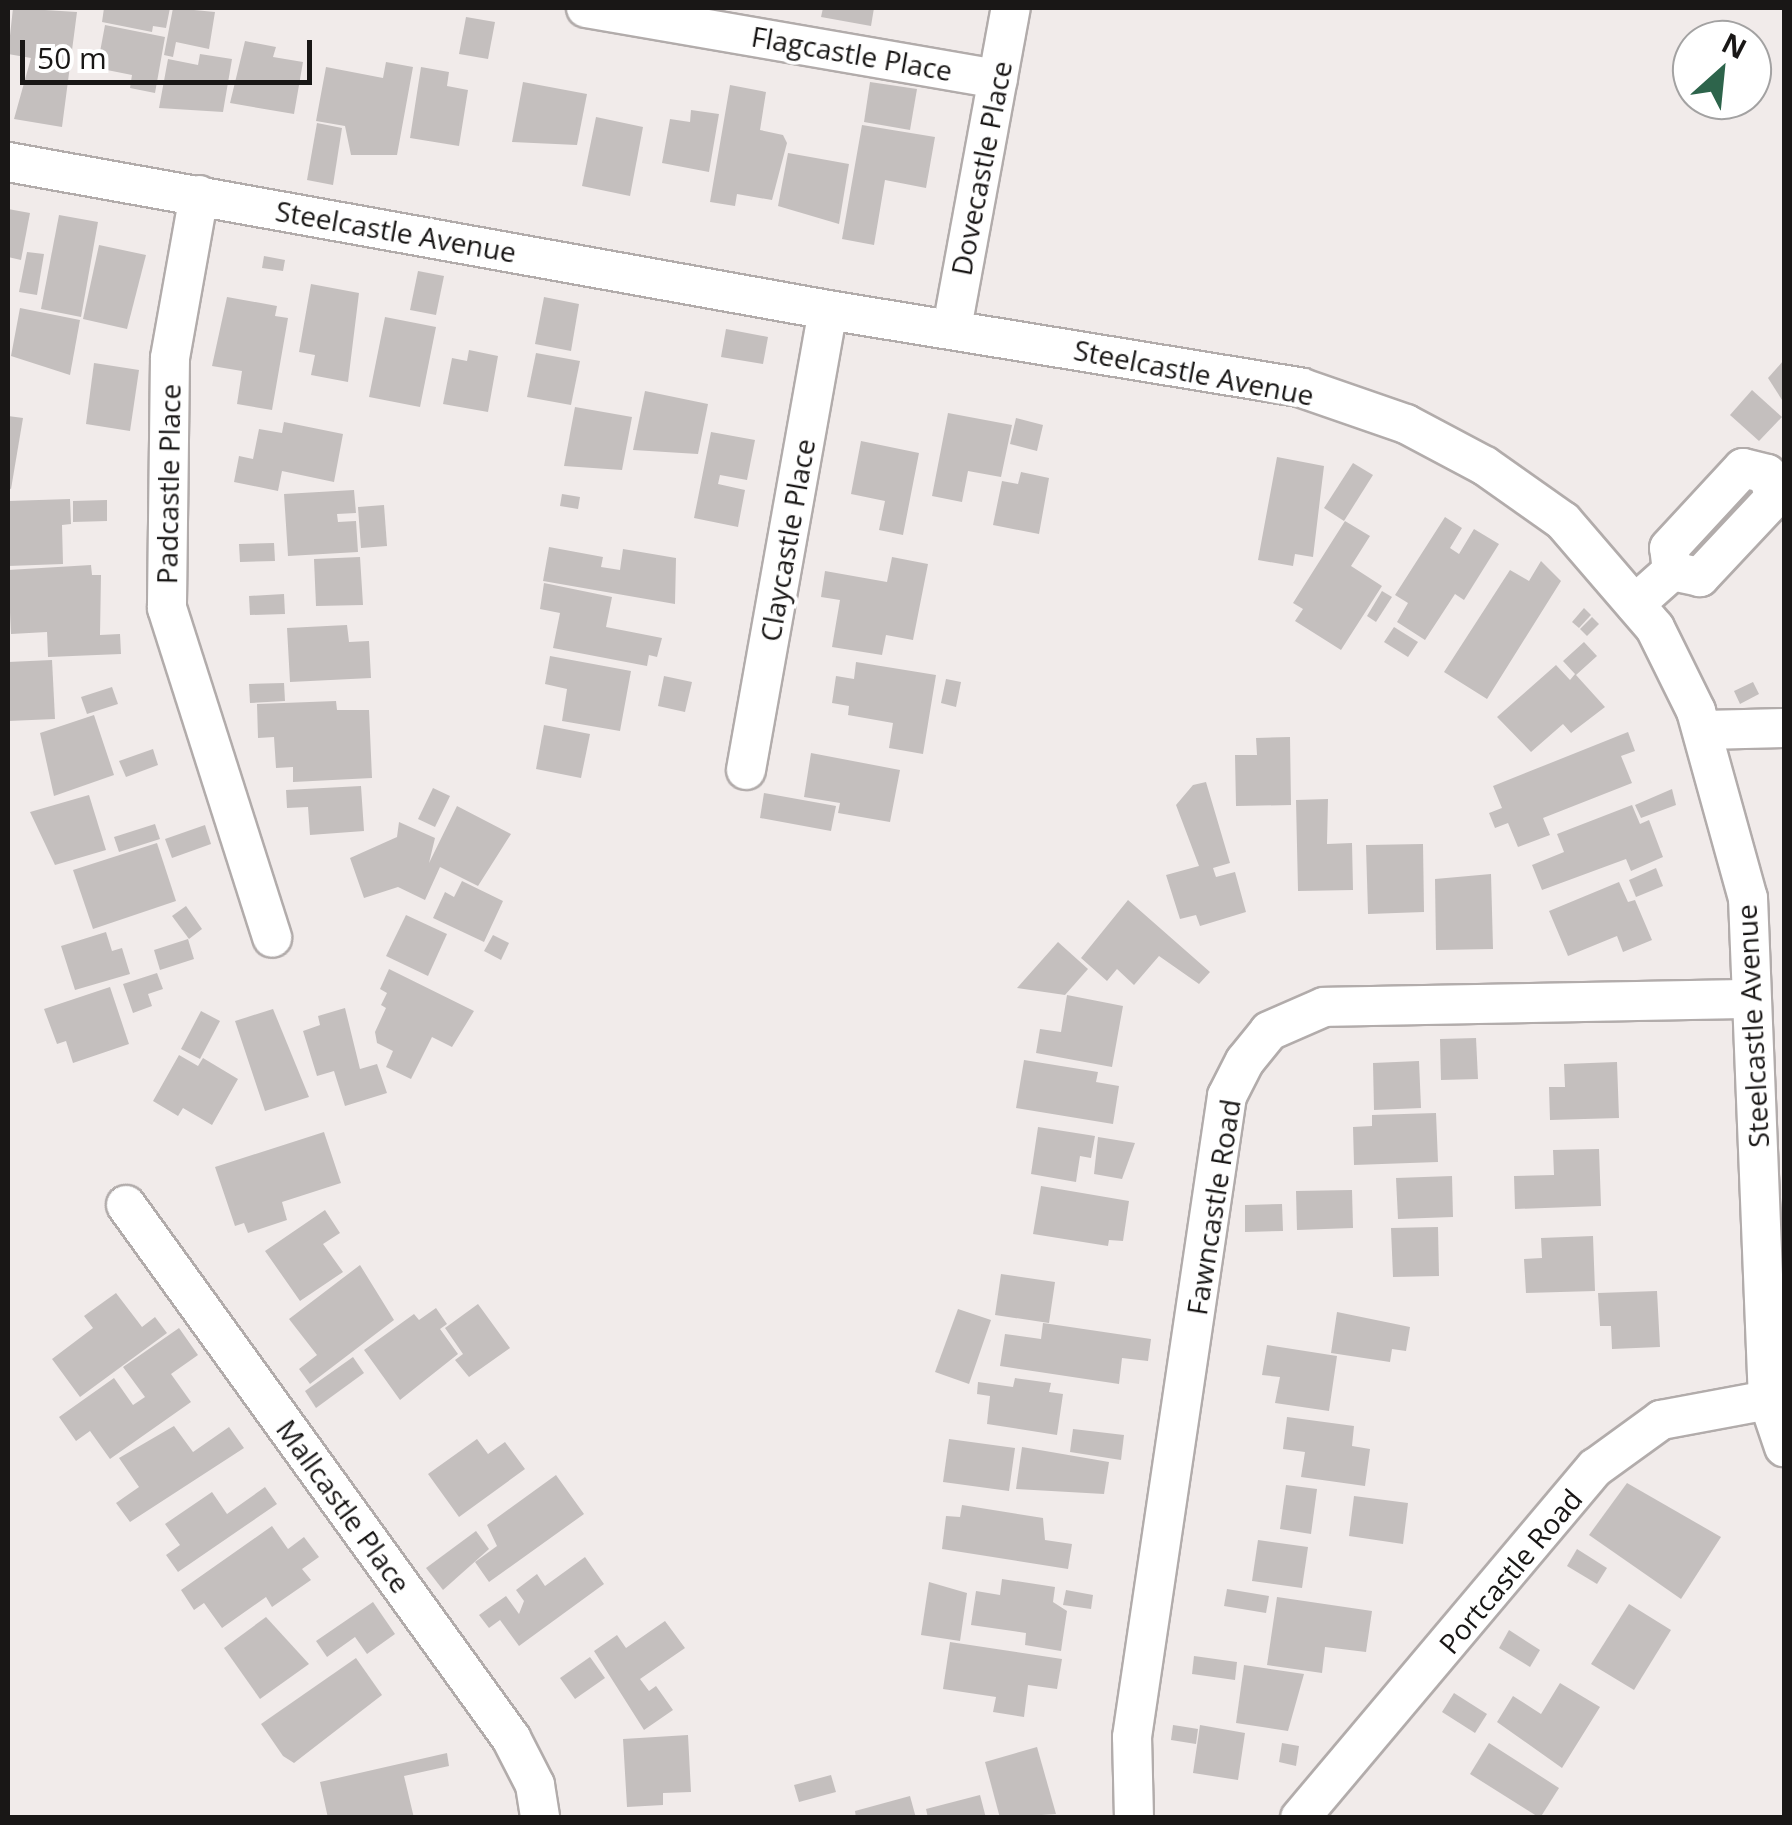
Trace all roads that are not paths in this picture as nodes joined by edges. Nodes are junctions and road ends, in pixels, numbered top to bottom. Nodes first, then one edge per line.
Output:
1 (586, 8) edge
2 (1011, 8) edge
3 (998, 78) junction
4 (8, 162) edge
5 (199, 195) junction
6 (828, 310) junction
7 (952, 328) junction
8 (1672, 571) dead end
9 (1635, 604) junction
10 (1784, 728) edge
11 (1705, 730) junction
12 (746, 770) dead end
13 (272, 938) dead end
14 (1751, 999) junction
15 (126, 1205) dead end
16 (1768, 1400) junction
17 (1784, 1448) edge
18 (540, 1818) edge
19 (1134, 1818) edge
20 (1300, 1818) edge

1 - 3 street, Flagcastle Place
2 - 3 street, Dovecastle Place
3 - 7 street, Dovecastle Place
4 - 5 street, Steelcastle Avenue
5 - 6 street, Steelcastle Avenue
5 - 13 street, Padcastle Place
6 - 7 street, Steelcastle Avenue
6 - 12 street, Claycastle Place
7 - 9 street, Steelcastle Avenue
8 - 9 street
9 - 11 street, Steelcastle Avenue
10 - 11 street
11 - 14 street, Steelcastle Avenue
14 - 16 street, Steelcastle Avenue
14 - 19 street, Fawncastle Road
15 - 18 street, Mallcastle Place
16 - 17 street, Steelcastle Avenue
16 - 20 street, Portcastle Road

